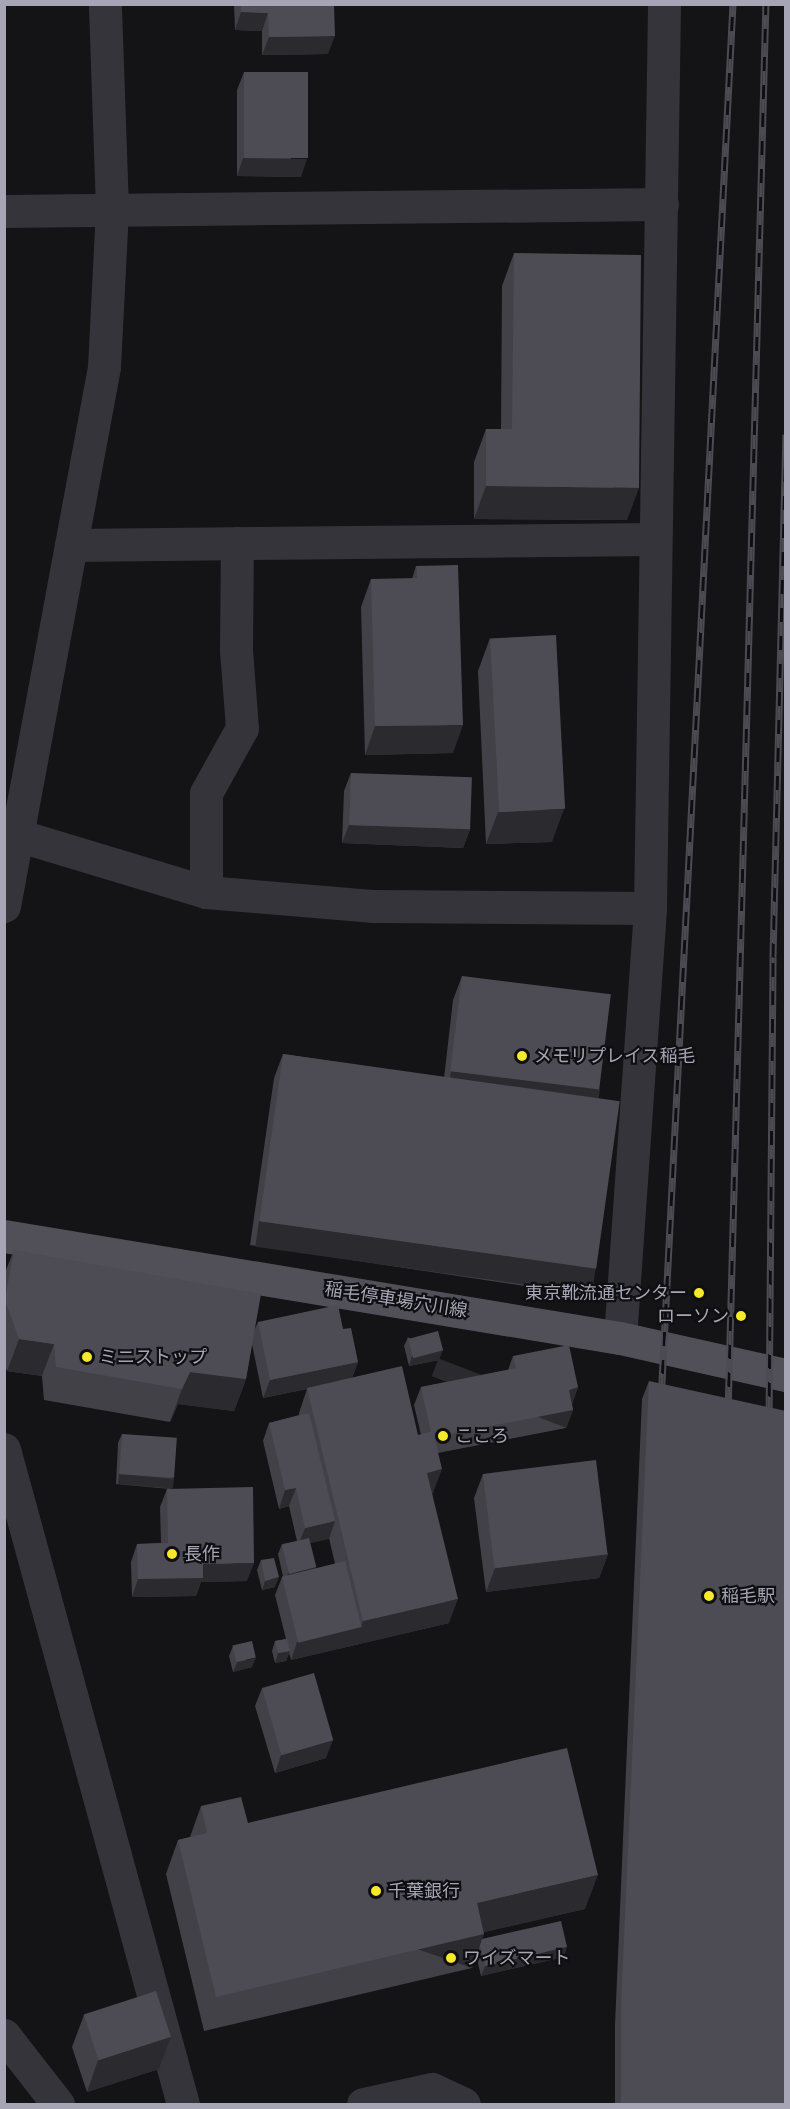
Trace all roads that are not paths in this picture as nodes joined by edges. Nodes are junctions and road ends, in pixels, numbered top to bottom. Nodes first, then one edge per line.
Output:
1 (105, 4) edge
2 (664, 4) edge
3 (662, 204) junction
4 (112, 208) junction
5 (4, 212) edge
6 (655, 539) junction
7 (237, 543) junction
8 (71, 545) junction
9 (11, 834) edge
10 (206, 892) junction
11 (4, 906) edge
12 (650, 908) junction
13 (4, 1236) edge
14 (620, 1338) junction
15 (786, 1375) edge
16 (4, 1449) edge
17 (4, 2035) edge
18 (58, 2104) edge
19 (183, 2104) edge
20 (363, 2104) edge
21 (464, 2104) edge

1 - 4 street
2 - 3 street
3 - 4 street
3 - 6 street
4 - 5 street
4 - 8 street
6 - 7 street
6 - 12 street
7 - 8 street
7 - 10 street
8 - 9 street
9 - 10 street
9 - 11 street
10 - 12 street
12 - 14 street
13 - 14 main road, 稲毛停車場穴川線
14 - 15 main road, 稲毛停車場穴川線
16 - 19 street
17 - 18 street
20 - 21 street

